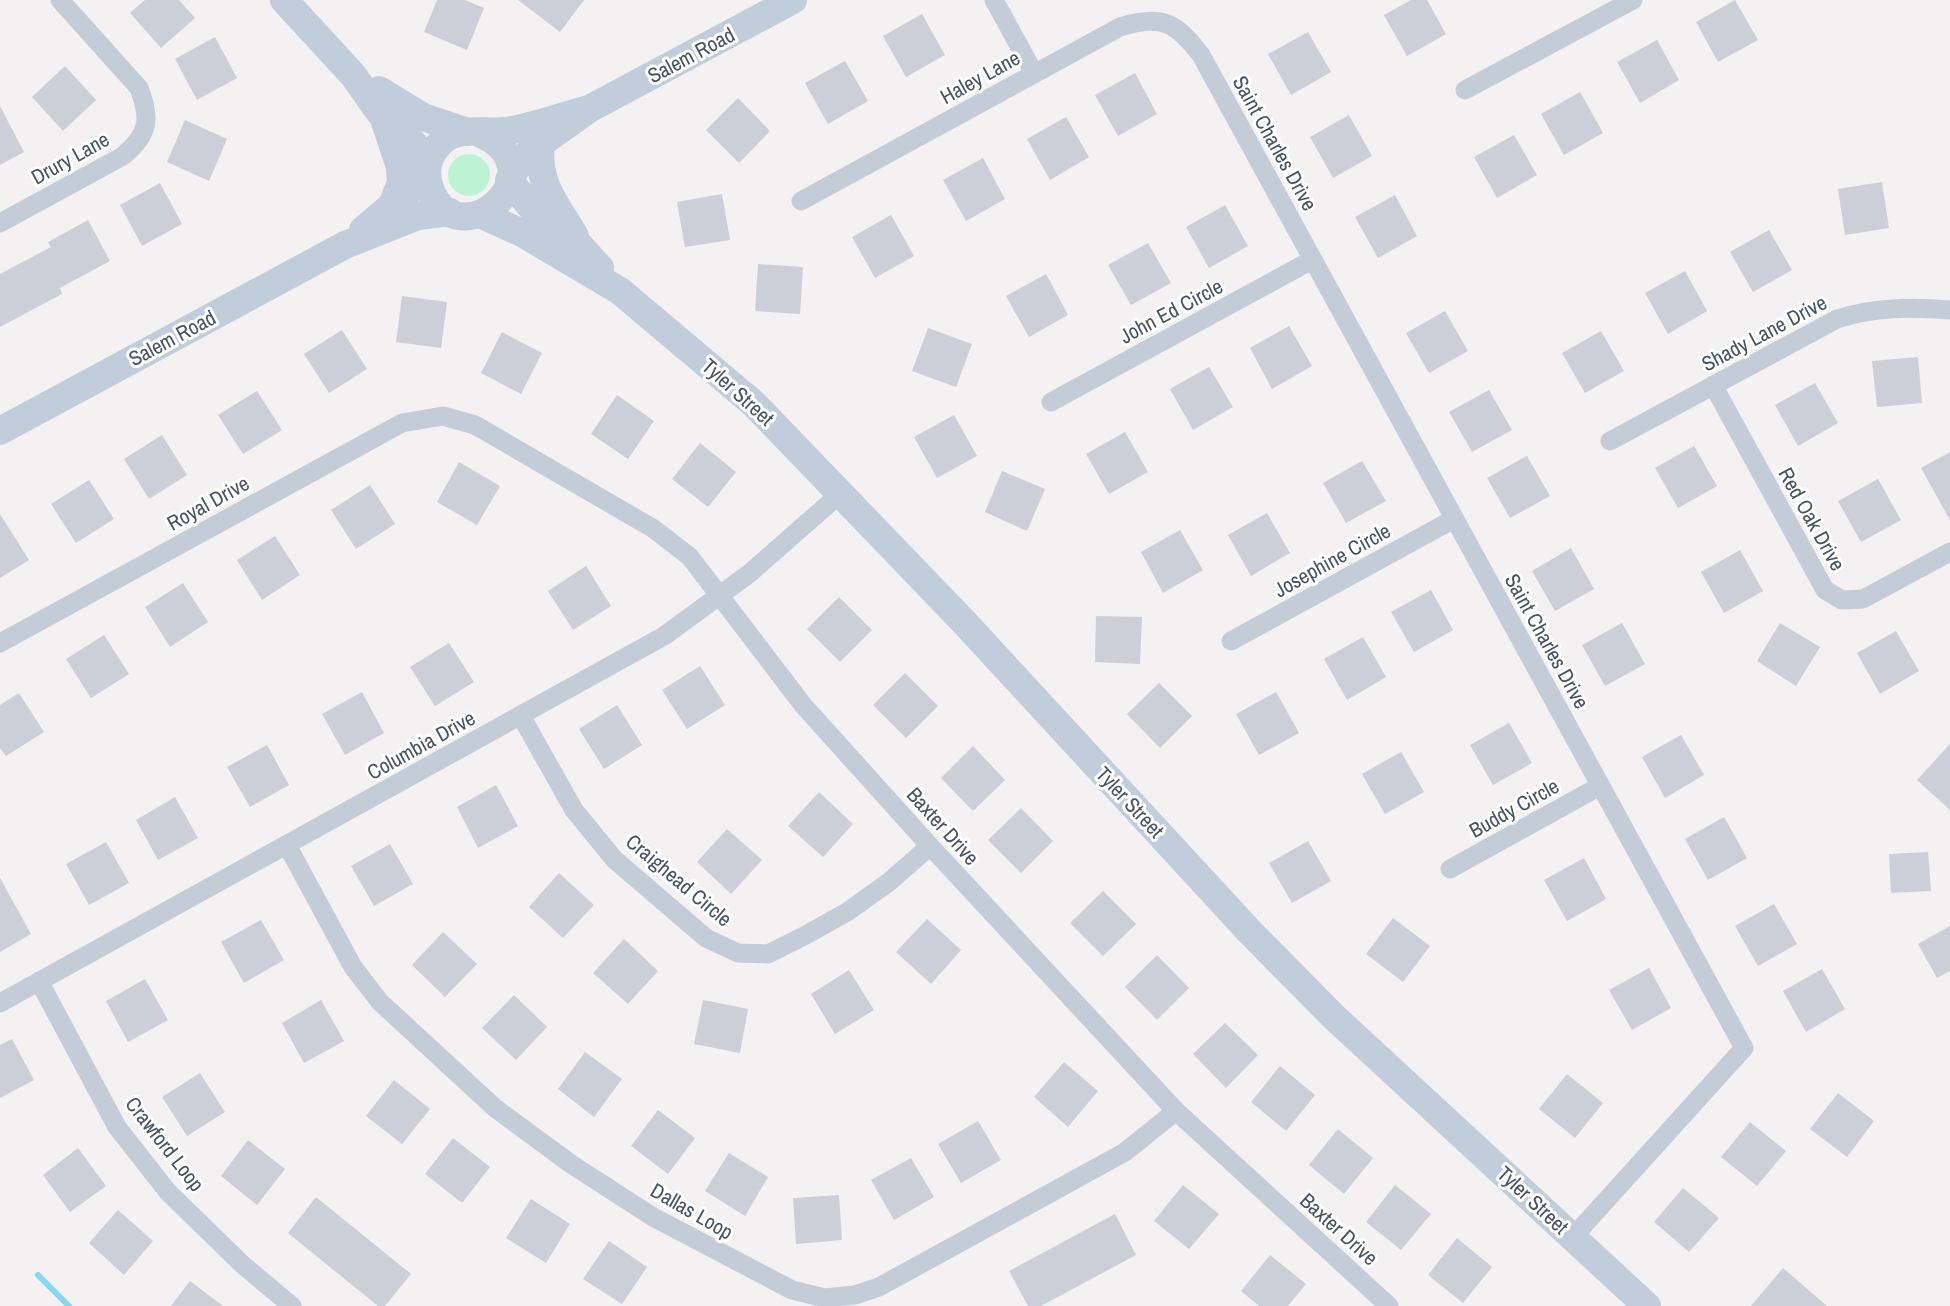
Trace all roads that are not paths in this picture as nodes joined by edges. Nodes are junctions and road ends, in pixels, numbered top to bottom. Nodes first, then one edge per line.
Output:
1 (60, 0) edge
2 (284, 0) edge
3 (793, 0) edge
4 (993, 0) edge
5 (1633, 0) edge
6 (1185, 34) joint
7 (1034, 73) junction
8 (353, 75) junction
9 (1465, 90) dead end
10 (589, 109) junction
11 (380, 113) junction
12 (474, 132) junction
13 (541, 142) junction
14 (427, 170) junction
15 (510, 177) junction
16 (801, 201) dead end
17 (393, 204) junction
18 (450, 212) junction
19 (480, 214) junction
20 (0, 223) edge
21 (345, 245) junction
22 (582, 247) junction
23 (1312, 260) junction
24 (620, 291) junction
25 (1950, 310) edge
26 (1713, 385) junction
27 (1051, 402) dead end
28 (443, 416) joint
29 (0, 431) edge
30 (1610, 440) dead end
31 (841, 493) junction
32 (1454, 519) junction
33 (1950, 552) edge
34 (719, 595) junction
35 (1231, 641) dead end
36 (0, 643) edge
37 (521, 716) junction
38 (1600, 786) junction
39 (287, 845) junction
40 (930, 846) junction
41 (1450, 869) dead end
42 (39, 981) junction
43 (0, 1003) edge
44 (1176, 1111) junction
45 (1573, 1237) junction
46 (1385, 1305) edge
47 (292, 1306) edge
48 (1647, 1306) edge

1 - 20 street, Drury Lane
2 - 8 street
3 - 10 street, Salem Road
4 - 7 street
5 - 9 street
6 - 7 street, Haley Lane
6 - 23 street, Saint Charles Drive
7 - 16 street, Haley Lane
8 - 11 street
8 - 12 street
10 - 12 street, Salem Road
10 - 13 street, Salem Road
11 - 14 street
11 - 17 street
12 - 14 street
12 - 15 street
13 - 15 street, Salem Road
13 - 22 street
14 - 17 street, Salem Road
14 - 18 street
15 - 19 street
15 - 22 street, Tyler Street
17 - 21 street, Salem Road
18 - 19 street
18 - 21 street, Salem Road
19 - 24 street, Tyler Street
21 - 29 street, Salem Road
22 - 24 street, Tyler Street
23 - 27 street, John Ed Circle
23 - 32 street, Saint Charles Drive
24 - 31 street, Tyler Street
25 - 26 street, Shady Lane Drive
26 - 30 street, Shady Lane Drive
26 - 33 street, Red Oak Drive
28 - 34 street, Baxter Drive
28 - 36 street, Royal Drive
31 - 34 street, Columbia Drive
31 - 45 street, Tyler Street
32 - 35 street, Josephine Circle
32 - 38 street, Saint Charles Drive
34 - 37 street, Columbia Drive
34 - 40 street, Baxter Drive
37 - 39 street, Columbia Drive
37 - 40 street, Craighead Circle
38 - 41 street, Buddy Circle
38 - 45 street, Saint Charles Drive
39 - 42 street, Columbia Drive
39 - 44 street, Dallas Loop
40 - 44 street, Baxter Drive
42 - 43 street, Columbia Drive
42 - 47 street, Crawford Loop
44 - 46 street, Baxter Drive
45 - 48 street, Tyler Street

